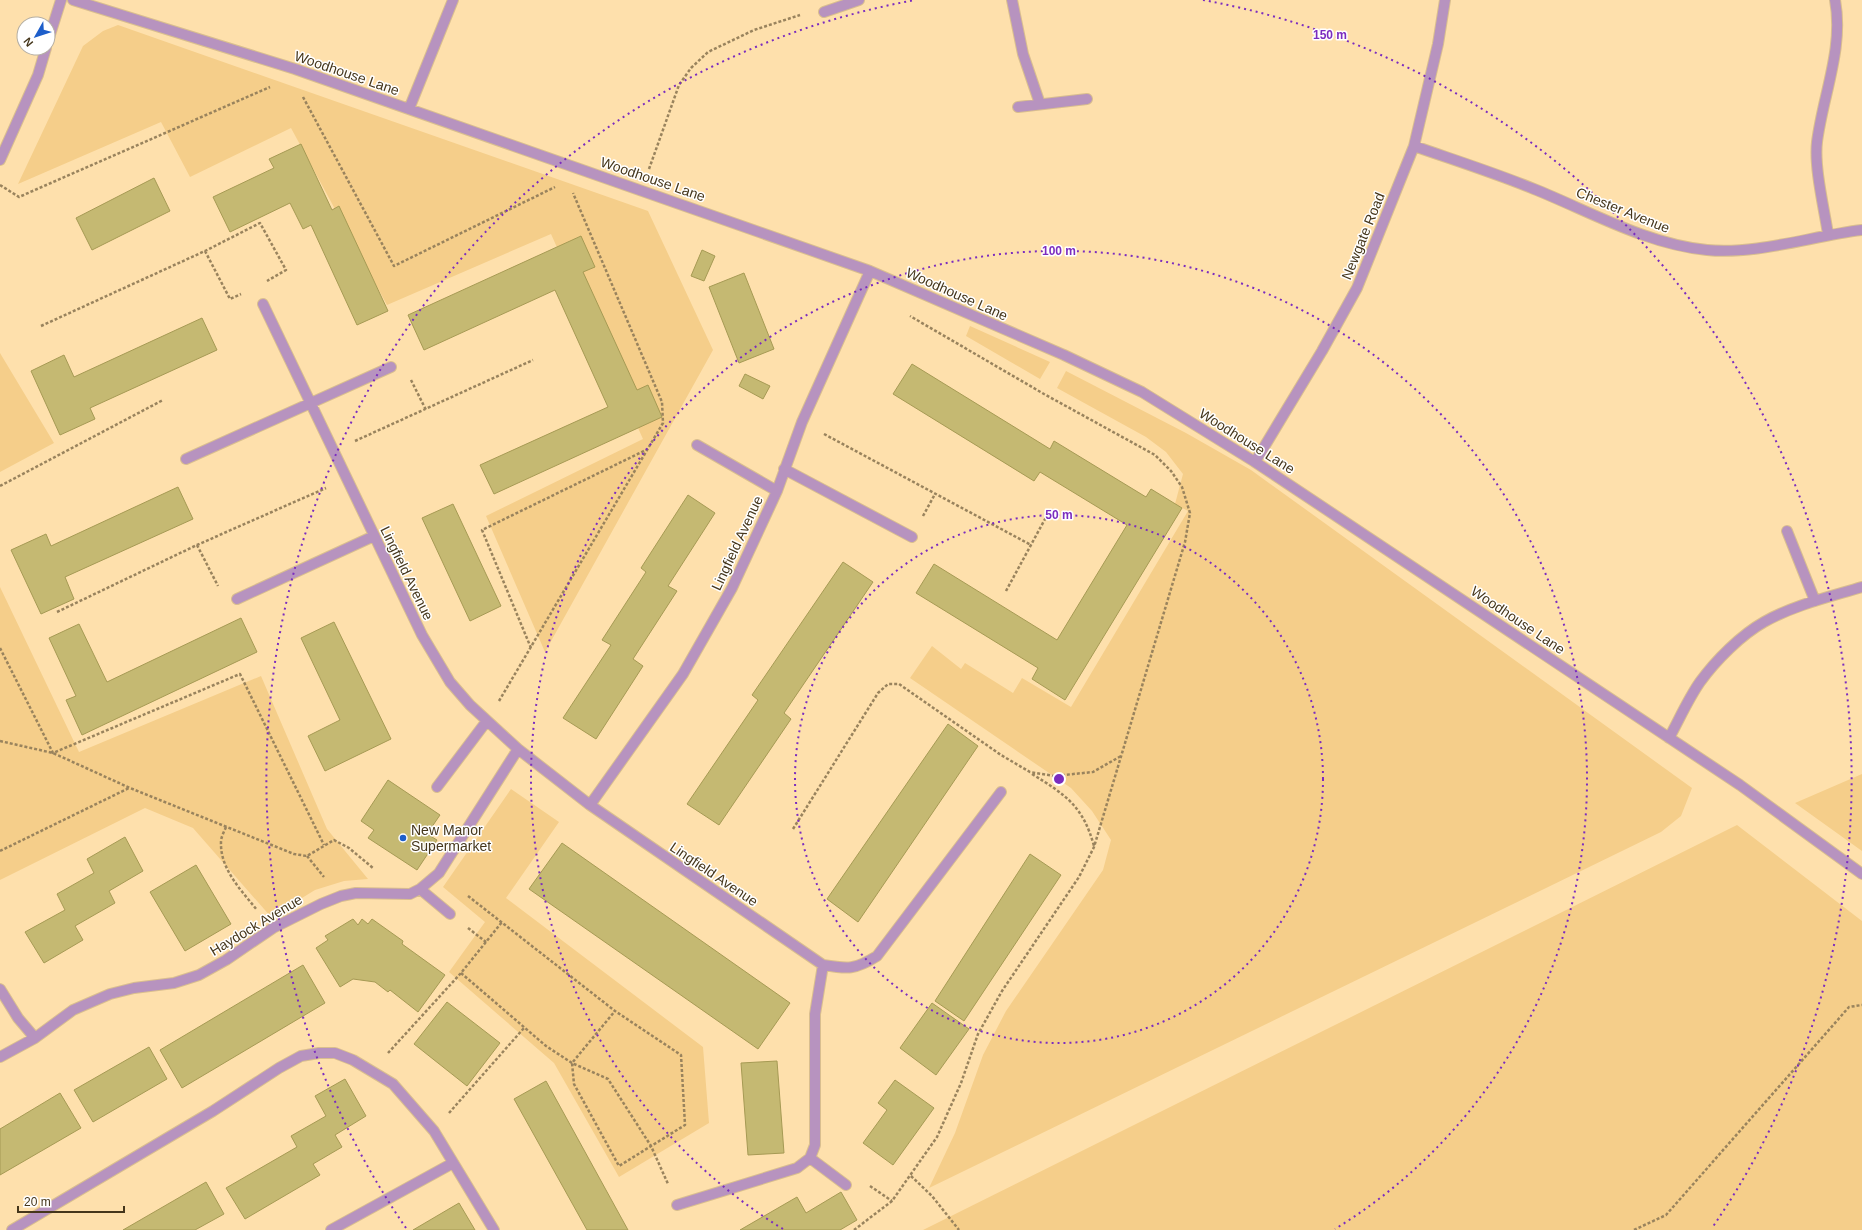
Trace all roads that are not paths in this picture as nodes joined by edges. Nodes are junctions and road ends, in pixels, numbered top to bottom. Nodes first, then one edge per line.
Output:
1 (61, 0) edge
2 (73, 0) edge
3 (453, 0) edge
4 (859, 0) edge
5 (1012, 0) edge
6 (1445, 0) edge
7 (1835, 0) edge
8 (824, 12) road end
9 (56, 16) edge
10 (44, 56) edge
11 (1087, 100) dead end
12 (1040, 104) junction
13 (1018, 107) dead end
14 (409, 109) junction
15 (1414, 146) junction
16 (0, 160) edge
17 (1862, 230) edge
18 (1828, 234) junction
19 (870, 271) junction
20 (263, 304) dead end
21 (390, 367) road end
22 (310, 403) junction
23 (697, 445) dead end
24 (186, 459) dead end
25 (1255, 462) junction
26 (784, 469) junction
27 (776, 491) junction
28 (1787, 531) dead end
29 (374, 536) junction
30 (912, 537) dead end
31 (1862, 588) edge
32 (237, 599) road end
33 (1815, 601) junction
34 (486, 722) junction
35 (1669, 738) junction
36 (518, 749) junction
37 (437, 786) dead end
38 (1001, 792) dead end
39 (590, 805) junction
40 (1862, 874) edge
41 (420, 889) junction
42 (450, 914) dead end
43 (823, 965) junction
44 (0, 988) edge
45 (35, 1038) junction
46 (0, 1056) edge
47 (810, 1158) junction
48 (452, 1163) junction
49 (846, 1185) dead end
50 (677, 1205) road end
51 (12, 1230) edge
52 (331, 1230) edge
53 (494, 1230) edge

1 - 9 street
2 - 14 street, Woodhouse Lane
3 - 14 street
4 - 8 street
5 - 12 street
6 - 15 street, Newgate Road
7 - 18 street
10 - 16 street
11 - 12 street
12 - 13 street
14 - 19 street, Woodhouse Lane
15 - 18 street, Chester Avenue
15 - 25 street, Newgate Road
17 - 18 street, Chester Avenue
19 - 25 street, Woodhouse Lane
19 - 26 street, Lingfield Avenue
20 - 22 street, Lingfield Avenue
21 - 22 street
22 - 24 street
22 - 29 street, Lingfield Avenue
23 - 27 street
25 - 35 street, Woodhouse Lane
26 - 27 street, Lingfield Avenue
26 - 30 street
27 - 39 street, Lingfield Avenue
28 - 33 street
29 - 32 street
29 - 34 street, Lingfield Avenue
31 - 33 street
33 - 35 street
34 - 36 street, Lingfield Avenue
34 - 37 street
35 - 40 street, Woodhouse Lane
36 - 39 street, Lingfield Avenue
36 - 41 street, Haydock Avenue
38 - 43 street, Lingfield Avenue
39 - 43 street, Lingfield Avenue
41 - 42 street
41 - 45 street, Haydock Avenue
43 - 47 street
44 - 45 street
45 - 46 street, Haydock Avenue
47 - 49 street
47 - 50 street
48 - 51 street
48 - 52 street
48 - 53 street

